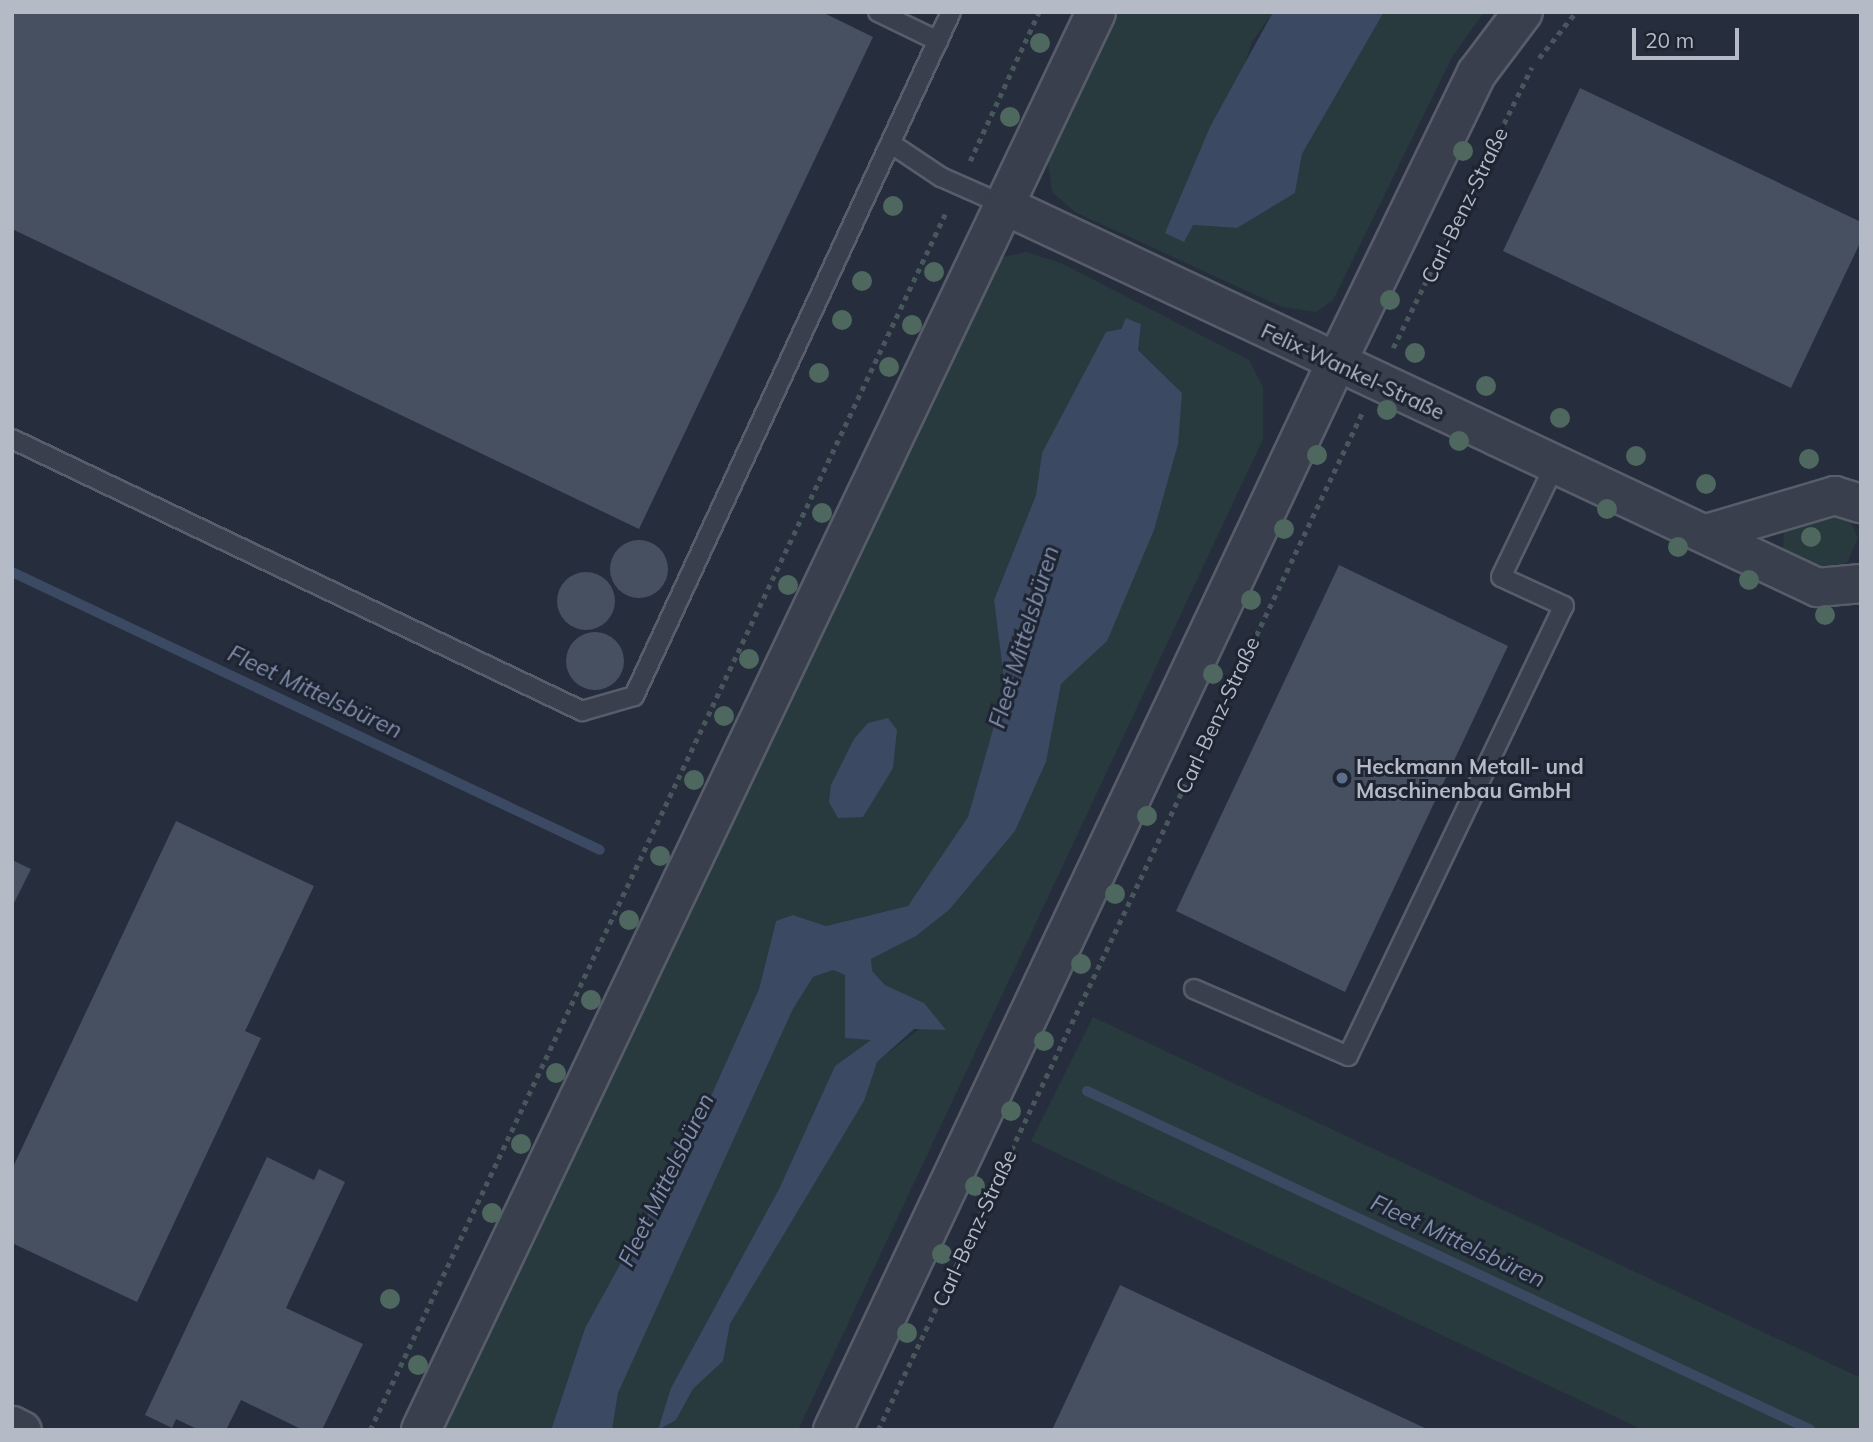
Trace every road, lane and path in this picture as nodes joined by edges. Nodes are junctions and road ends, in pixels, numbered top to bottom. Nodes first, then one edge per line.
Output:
1 (878, 12) edge
2 (951, 12) edge
3 (1039, 12) edge
4 (1096, 12) edge
5 (1523, 12) edge
6 (1576, 12) edge
7 (938, 41) junction
8 (893, 145) junction
9 (959, 185) junction
10 (1002, 204) junction
11 (1336, 363) junction
12 (1376, 382) junction
13 (12, 439) edge
14 (1555, 465) junction
15 (1861, 503) edge
16 (1706, 533) junction
17 (1861, 583) edge
18 (1194, 989) dead end
19 (12, 1425) edge
20 (22, 1430) edge
21 (370, 1430) edge
22 (421, 1430) edge
23 (833, 1430) edge
24 (878, 1430) edge

1 - 7 lane
2 - 7 lane
3 - 9 path
4 - 10 street
5 - 11 street, Carl-Benz-Straße
6 - 12 path, Carl-Benz-Straße
7 - 8 lane
8 - 9 lane
8 - 13 lane
9 - 10 lane
9 - 21 path
10 - 11 street, Felix-Wankel-Straße
10 - 22 street
11 - 12 street, Felix-Wankel-Straße
11 - 23 street, Carl-Benz-Straße
12 - 14 street, Felix-Wankel-Straße
12 - 24 path, Carl-Benz-Straße
14 - 16 street, Felix-Wankel-Straße
14 - 18 lane
15 - 16 street
16 - 17 street, Felix-Wankel-Straße
19 - 20 street

